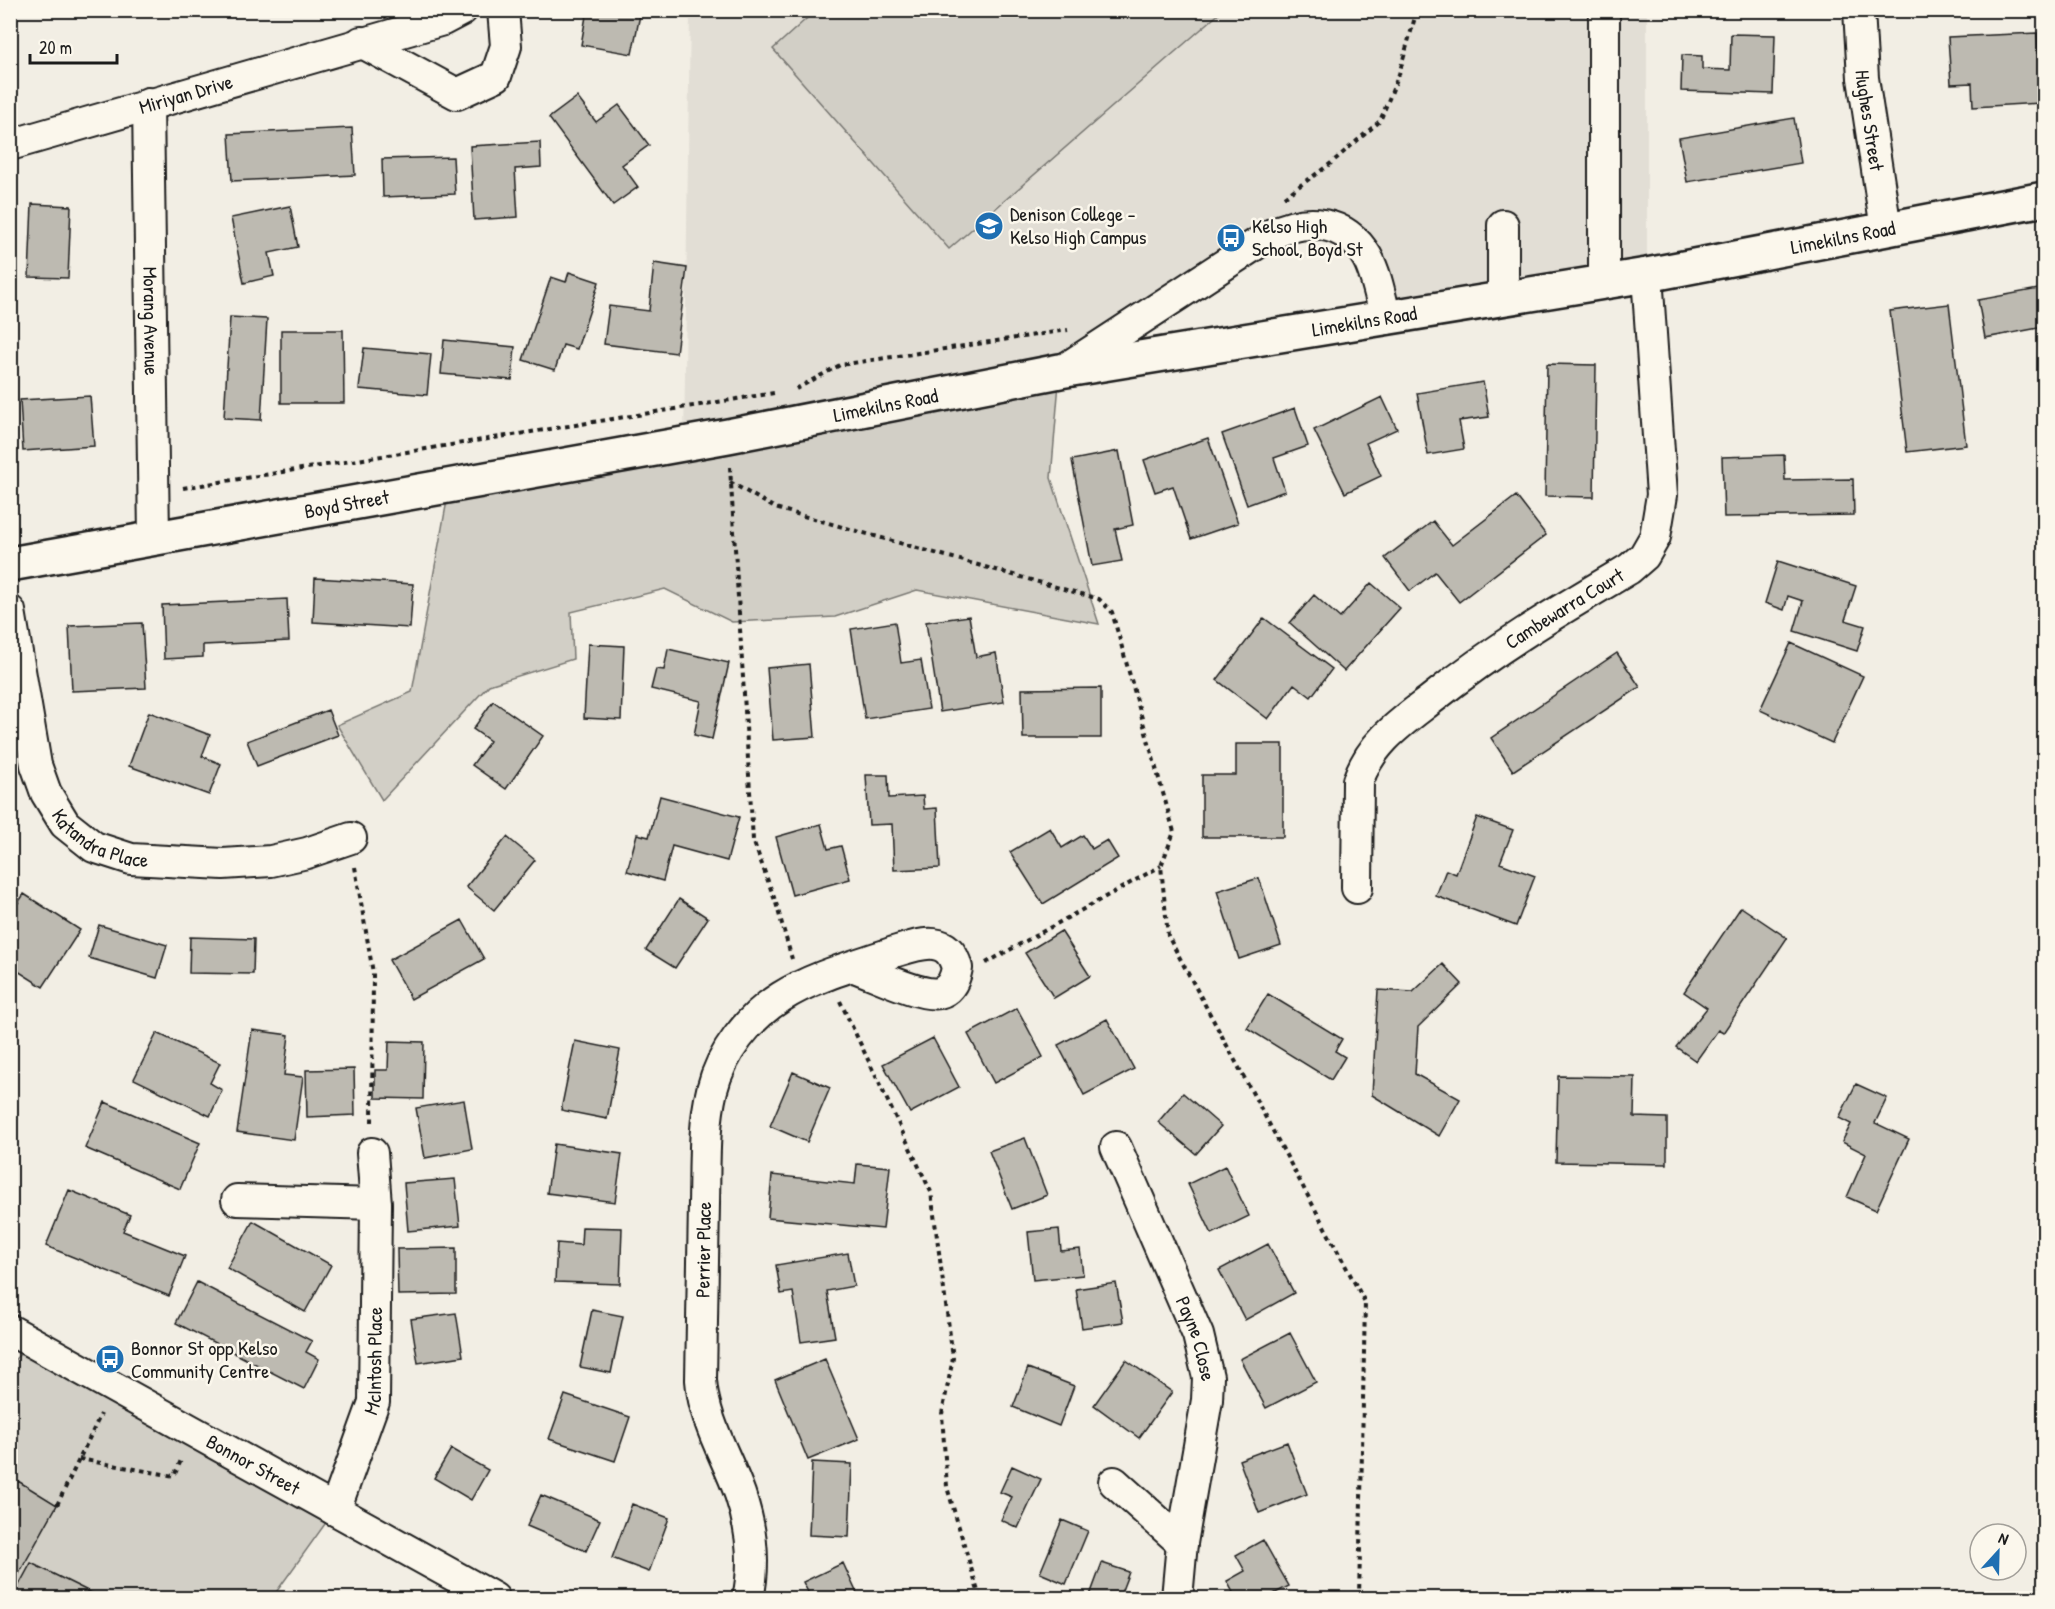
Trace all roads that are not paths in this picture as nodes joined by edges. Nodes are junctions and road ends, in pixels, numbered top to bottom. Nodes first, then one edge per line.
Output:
1 (462, 10) edge
2 (503, 10) edge
3 (1604, 10) edge
4 (1859, 10) edge
5 (361, 42) junction
6 (148, 103) junction
7 (10, 145) edge
8 (2044, 200) edge
9 (1503, 225) dead end
10 (1886, 229) junction
11 (1647, 275) junction
12 (1604, 282) junction
13 (1503, 299) junction
14 (1386, 320) junction
15 (1060, 371) junction
16 (684, 444) joint
17 (154, 538) junction
18 (10, 564) edge
19 (10, 610) edge
20 (351, 838) road end
21 (1357, 888) dead end
22 (841, 971) junction
23 (1116, 1147) dead end
24 (372, 1153) road end
25 (237, 1200) dead end
26 (376, 1204) junction
27 (10, 1330) edge
28 (1114, 1482) dead end
29 (335, 1510) junction
30 (1182, 1542) junction
31 (494, 1599) edge
32 (748, 1599) edge
33 (1177, 1599) edge

1 - 5 street, Miriyan Drive
2 - 5 street
3 - 12 street
4 - 10 street, Hughes Street
5 - 6 street, Miriyan Drive
6 - 7 street, Miriyan Drive
6 - 17 street, Morang Avenue
8 - 10 main road, Limekilns Road
9 - 13 street
10 - 11 main road, Limekilns Road
11 - 12 main road, Limekilns Road
11 - 21 street, Cambewarra Court
12 - 13 main road, Limekilns Road
13 - 14 main road, Limekilns Road
14 - 15 main road, Limekilns Road
14 - 15 street
15 - 16 main road, Limekilns Road
16 - 17 main road, Boyd Street
17 - 18 main road, Boyd Street
19 - 20 street, Katandra Place
22 - 22 street, Perrier Place
22 - 32 street, Perrier Place
23 - 30 street, Payne Close
24 - 26 street, McIntosh Place
25 - 26 street
26 - 29 street, McIntosh Place
27 - 29 street, Bonnor Street
28 - 30 street
29 - 31 street, Bonnor Street
30 - 33 street, Payne Close

